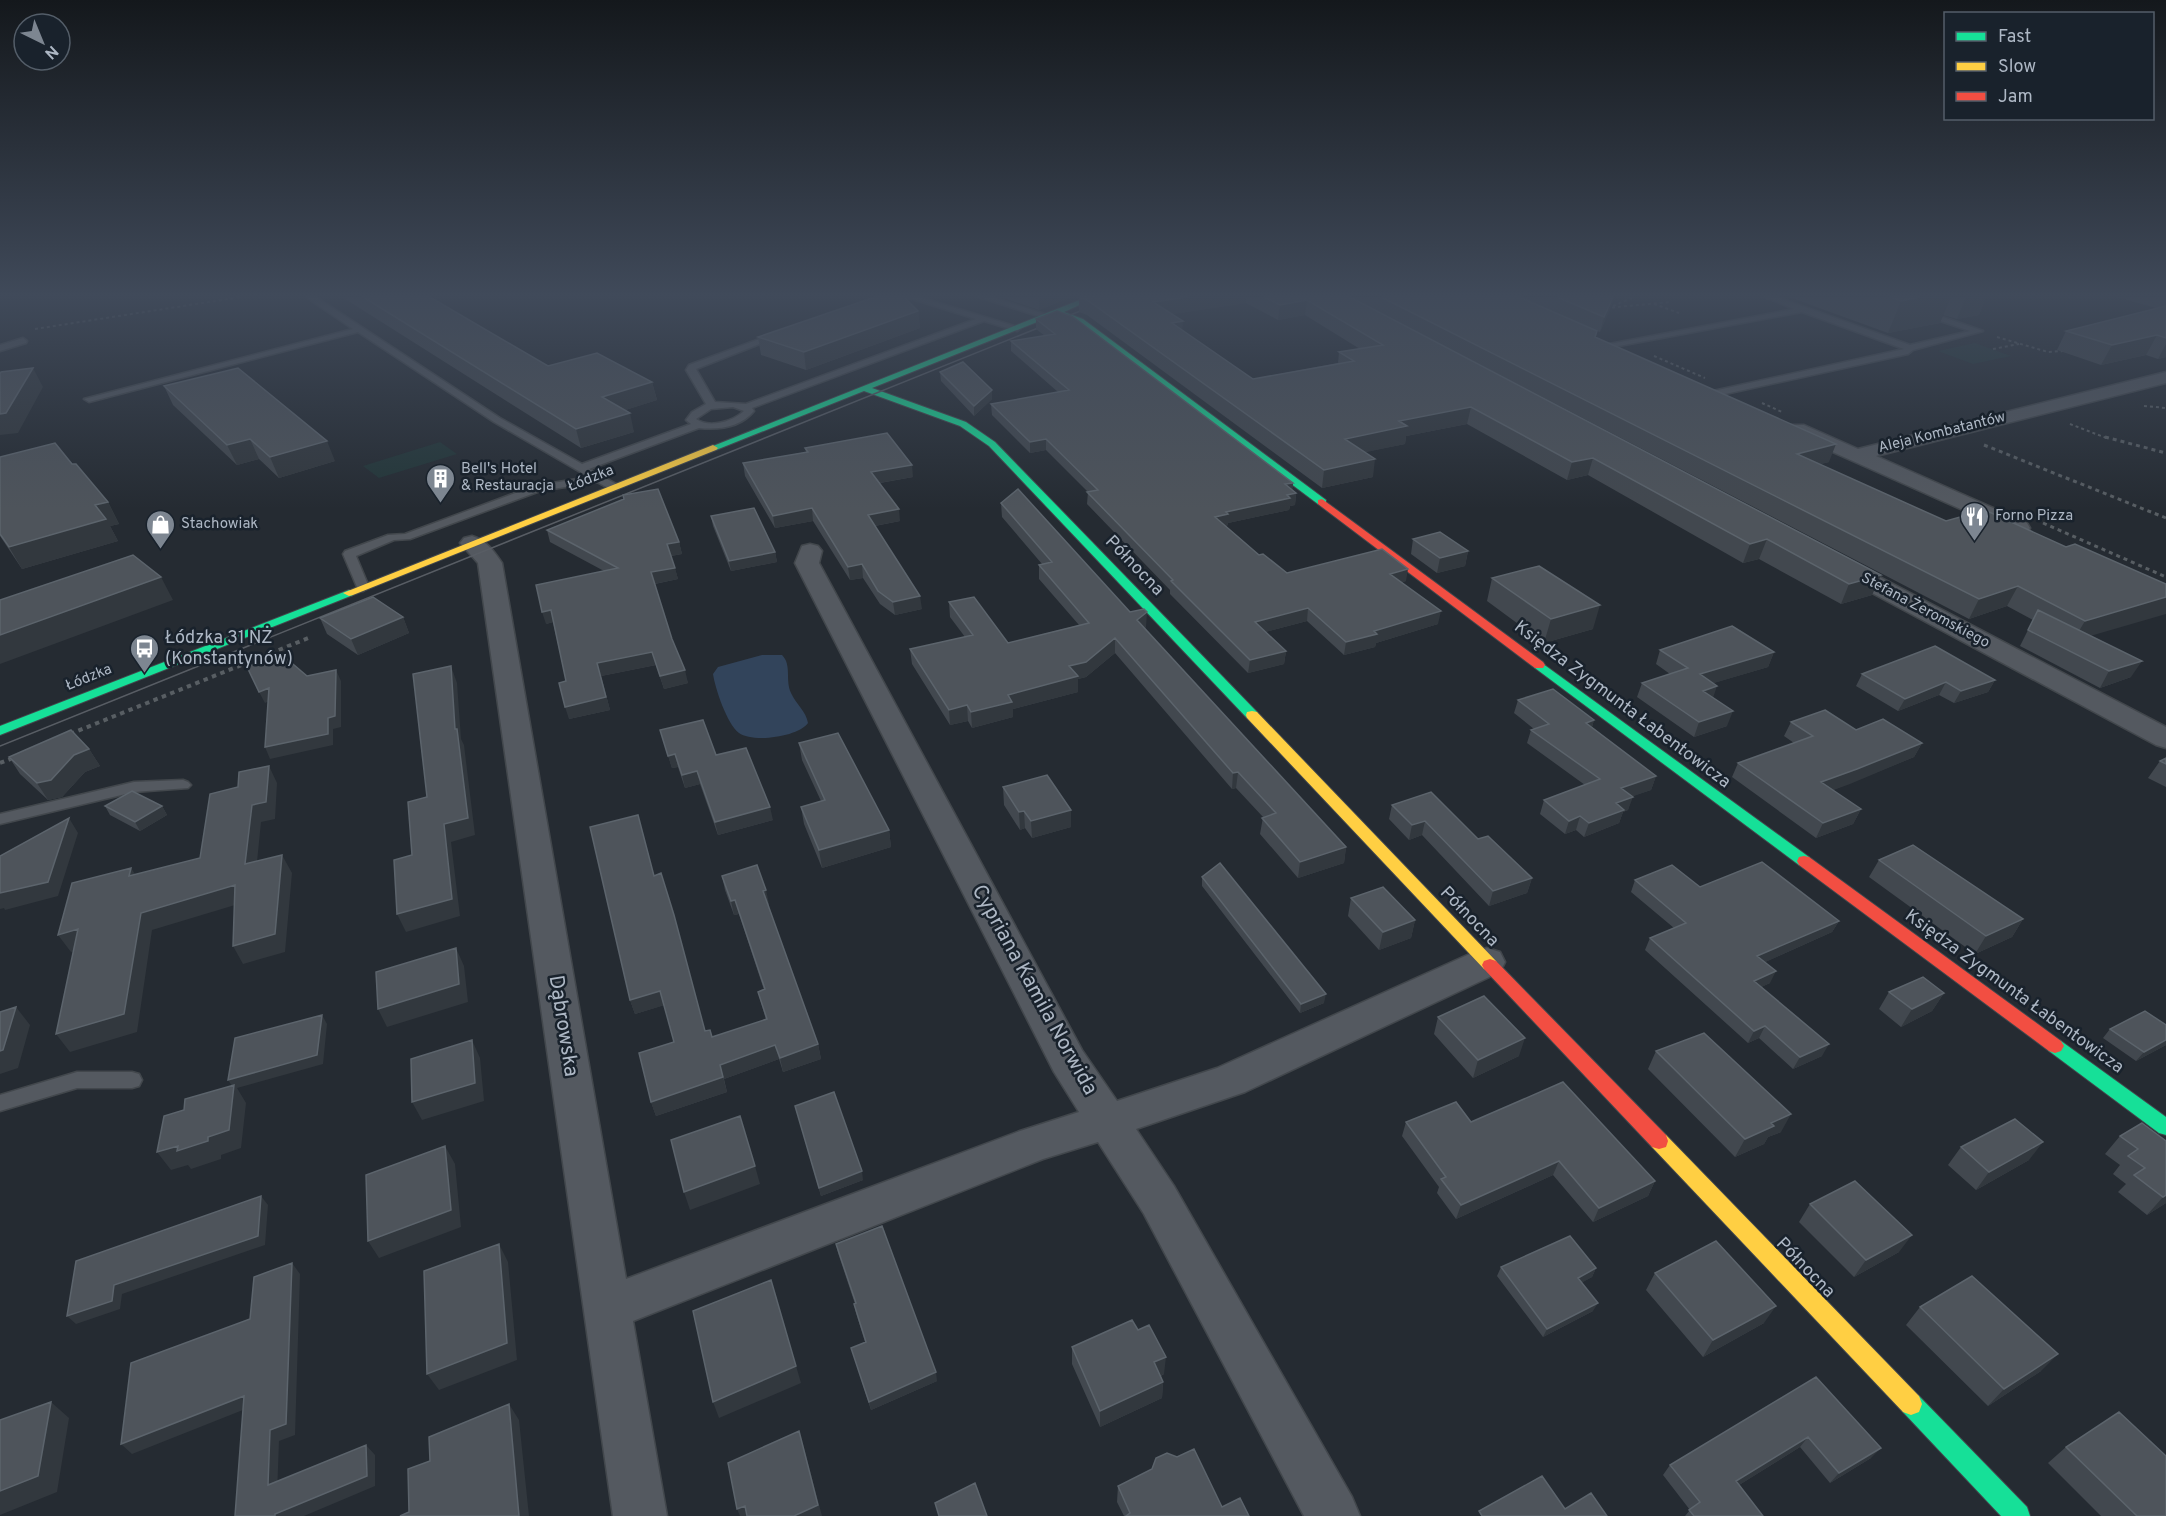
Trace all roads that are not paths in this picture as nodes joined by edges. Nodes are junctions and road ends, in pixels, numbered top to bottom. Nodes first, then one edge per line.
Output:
1 (211, 368) edge
2 (416, 368) edge
3 (692, 368) edge
4 (852, 368) edge
5 (916, 368) edge
6 (1142, 368) edge
7 (1831, 368) edge
8 (2163, 380) edge
9 (1694, 383) edge
10 (864, 388) junction
11 (1716, 393) junction
12 (89, 399) dead end
13 (712, 406) junction
14 (747, 407) junction
15 (1748, 407) edge
16 (1781, 422) edge
17 (698, 425) junction
18 (1857, 455) junction
19 (581, 468) junction
20 (597, 478) junction
21 (614, 487) junction
22 (2038, 528) road end
23 (472, 543) junction
24 (810, 551) dead end
25 (1821, 556) edge
26 (363, 587) junction
27 (0, 731) edge
28 (2164, 736) edge
29 (183, 785) dead end
30 (0, 819) edge
31 (1487, 962) junction
32 (132, 1080) dead end
33 (0, 1103) edge
34 (1109, 1122) junction
35 (2166, 1126) edge
36 (607, 1309) junction
37 (640, 1516) edge
38 (1334, 1516) edge
39 (2018, 1516) edge

1 - 12 lane
2 - 19 lane
3 - 13 lane
4 - 14 lane
5 - 10 street, Łódzka
6 - 35 street, Księdza Zygmunta Łabentowicza
7 - 11 lane
8 - 18 street, Aleja Kombatantów
9 - 11 street
10 - 21 street, Łódzka
10 - 31 street, Północna
11 - 15 street
13 - 14 lane
13 - 17 lane
14 - 17 lane
16 - 18 street
17 - 19 lane
18 - 22 street
19 - 20 lane
20 - 21 lane
20 - 26 lane
21 - 23 street, Łódzka
23 - 26 street, Łódzka
23 - 36 street, Dąbrowska
24 - 34 street, Cypriana Kamila Norwida
25 - 28 street, Stefana Żeromskiego
26 - 27 street, Łódzka
29 - 30 lane
31 - 34 street
31 - 39 street, Północna
32 - 33 lane
34 - 36 street
34 - 38 street, Cypriana Kamila Norwida
36 - 37 street, Dąbrowska

